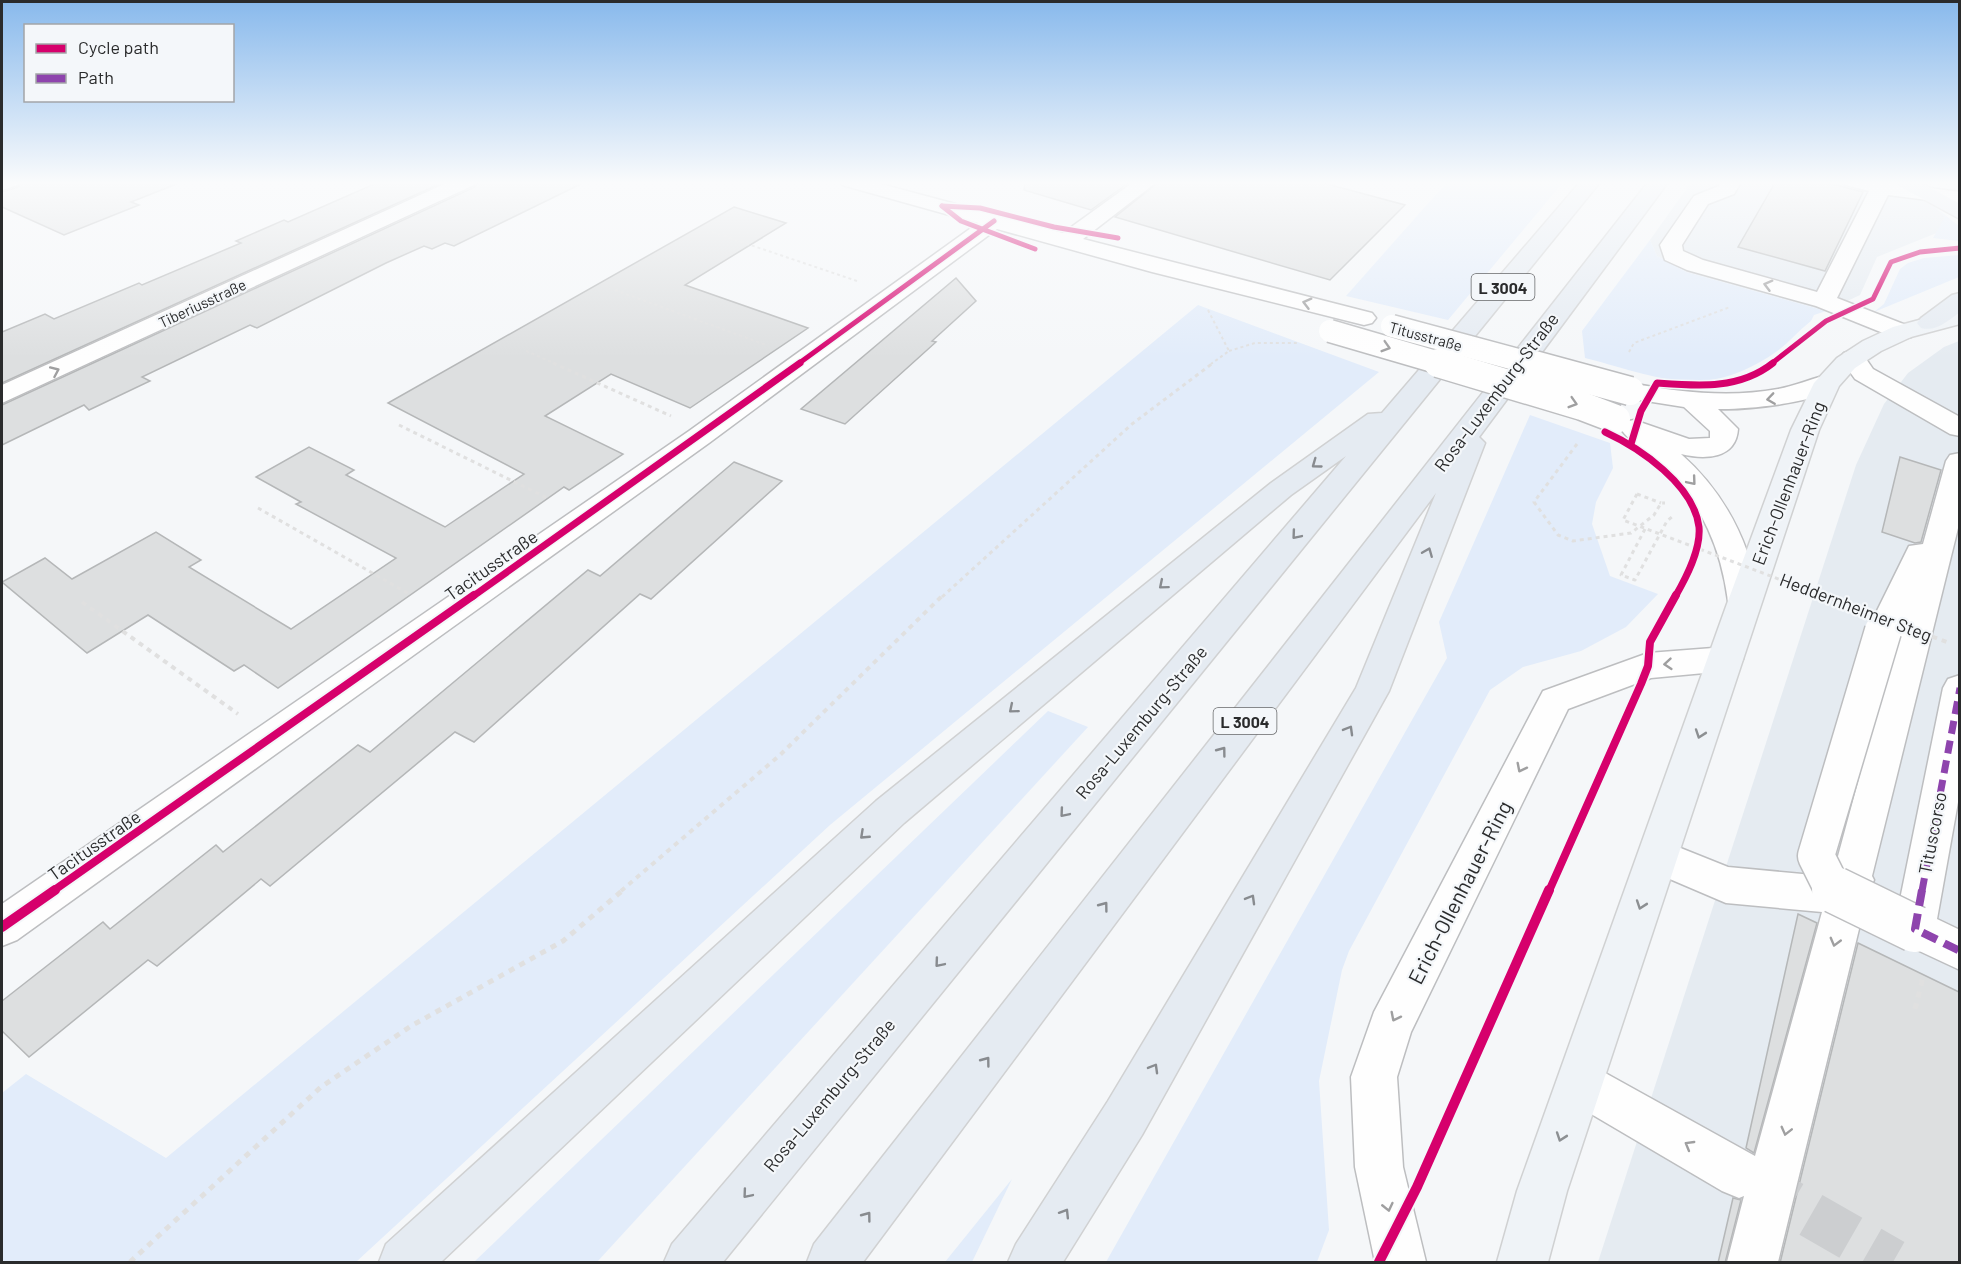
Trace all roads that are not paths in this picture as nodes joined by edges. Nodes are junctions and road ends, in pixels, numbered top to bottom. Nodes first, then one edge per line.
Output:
1 (339, 240) edge
2 (967, 240) edge
3 (1063, 240) edge
4 (1542, 240) edge
5 (1614, 240) edge
6 (1674, 240) edge
7 (1855, 240) edge
8 (1066, 241) joint
9 (1160, 267) junction
10 (1959, 300) edge
11 (1824, 301) junction
12 (1959, 316) edge
13 (1929, 323) junction
14 (1902, 332) junction
15 (1853, 358) junction
16 (1827, 383) junction
17 (1414, 393) junction
18 (2, 395) edge
19 (1693, 401) junction
20 (1487, 404) junction
21 (1625, 424) junction
22 (1959, 428) edge
23 (1959, 463) edge
24 (1918, 559) junction
25 (1959, 573) edge
26 (1744, 601) junction
27 (1891, 631) junction
28 (1726, 659) junction
29 (1959, 688) edge
30 (1658, 856) junction
31 (2, 927) edge
32 (1915, 929) junction
33 (1959, 951) edge
34 (1580, 1082) junction
35 (1739, 1174) tunnel mouth
36 (1542, 1191) junction
37 (404, 1263) edge
38 (690, 1263) edge
39 (832, 1263) edge
40 (1034, 1263) edge
41 (1400, 1263) edge
42 (1508, 1263) edge
43 (1522, 1263) edge
44 (1752, 1263) edge

18 -> 1 street, Tiberiusstraße
2 - 31 street, Tacitusstraße
3 - 8 street, Titusstraße
4 - 17 highway, Rosa-Luxemburg-Straße / L 3004
5 - 20 highway, Rosa-Luxemburg-Straße / L 3004
11 -> 6 street
7 - 11 street
8 - 9 street, Titusstraße
19 -> 9 street, Titusstraße, bridge
9 -> 21 street, Titusstraße, bridge
10 - 13 highway
11 - 14 street
12 - 13 main road, Erich-Ollenhauer-Ring
13 - 14 main road, Erich-Ollenhauer-Ring
14 - 15 main road, Erich-Ollenhauer-Ring
15 - 16 main road, Erich-Ollenhauer-Ring
15 - 22 street
16 -> 19 street, Titusstraße
16 - 26 main road, Erich-Ollenhauer-Ring
17 -> 37 highway
17 -> 38 highway, Rosa-Luxemburg-Straße / L 3004
19 - 21 street, Titusstraße
39 -> 20 highway, Rosa-Luxemburg-Straße / L 3004
40 -> 20 highway
21 -> 26 street, Titusstraße
23 - 24 street
23 - 27 street
24 - 25 street
24 - 27 street
24 - 30 street
26 - 28 main road, Erich-Ollenhauer-Ring
27 - 32 street, bridge
27 -> 44 street
28 -> 30 main road, Erich-Ollenhauer-Ring
28 -> 41 street, Erich-Ollenhauer-Ring
29 - 32 street, Tituscorso
30 -> 34 main road, Erich-Ollenhauer-Ring
32 - 33 street
35 -> 34 street
34 -> 36 main road, Erich-Ollenhauer-Ring
36 - 42 main road, Erich-Ollenhauer-Ring
36 - 43 main road, Erich-Ollenhauer-Ring

